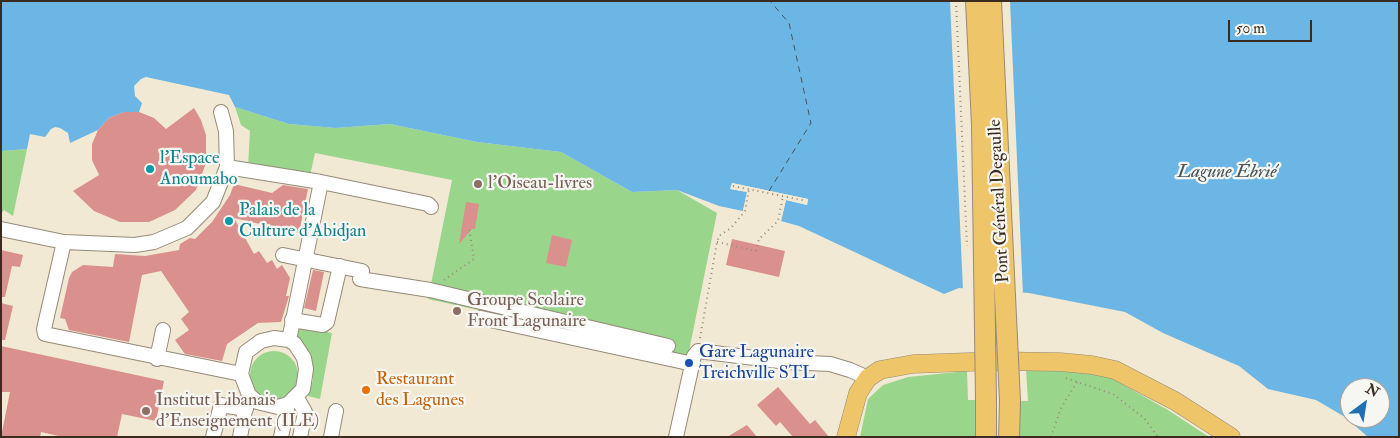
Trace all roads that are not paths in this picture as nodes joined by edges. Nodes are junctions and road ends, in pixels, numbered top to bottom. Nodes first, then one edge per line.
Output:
1 (976, 1) edge
2 (991, 1) edge
3 (221, 112) dead end
4 (227, 167) junction
5 (321, 182) junction
6 (431, 207) dead end
7 (1, 229) edge
8 (64, 242) junction
9 (283, 255) dead end
10 (305, 259) junction
11 (340, 266) junction
12 (481, 318) dead end
13 (292, 320) junction
14 (163, 330) dead end
15 (289, 340) junction
16 (668, 346) dead end
17 (695, 357) junction
18 (157, 359) junction
19 (241, 374) junction
20 (868, 378) junction
21 (249, 395) junction
22 (293, 401) junction
23 (246, 409) junction
24 (336, 411) dead end
25 (213, 437) edge
26 (240, 437) edge
27 (281, 437) edge
28 (300, 437) edge
29 (331, 437) edge
30 (676, 437) edge
31 (846, 437) edge
32 (986, 437) edge
33 (1010, 437) edge
34 (1230, 437) edge

1 - 32 highway, Pont Général Degaulle, bridge
2 - 33 highway, Pont Général Degaulle, bridge
3 - 4 street
4 - 5 street
4 - 8 street
5 - 6 street
5 - 10 street
7 - 8 street
8 - 18 street
9 - 10 street
10 - 11 street
10 - 13 street
11 - 13 street
11 - 16 street
12 - 17 street
13 - 15 street
14 - 18 street
15 - 19 street
15 - 22 street
17 - 20 street
17 - 30 street
18 - 19 street
19 - 21 street
20 - 31 main road
20 - 34 main road
21 - 22 street
21 - 23 street
22 - 27 street
22 - 28 street
23 - 25 street
23 - 26 street
24 - 29 street

